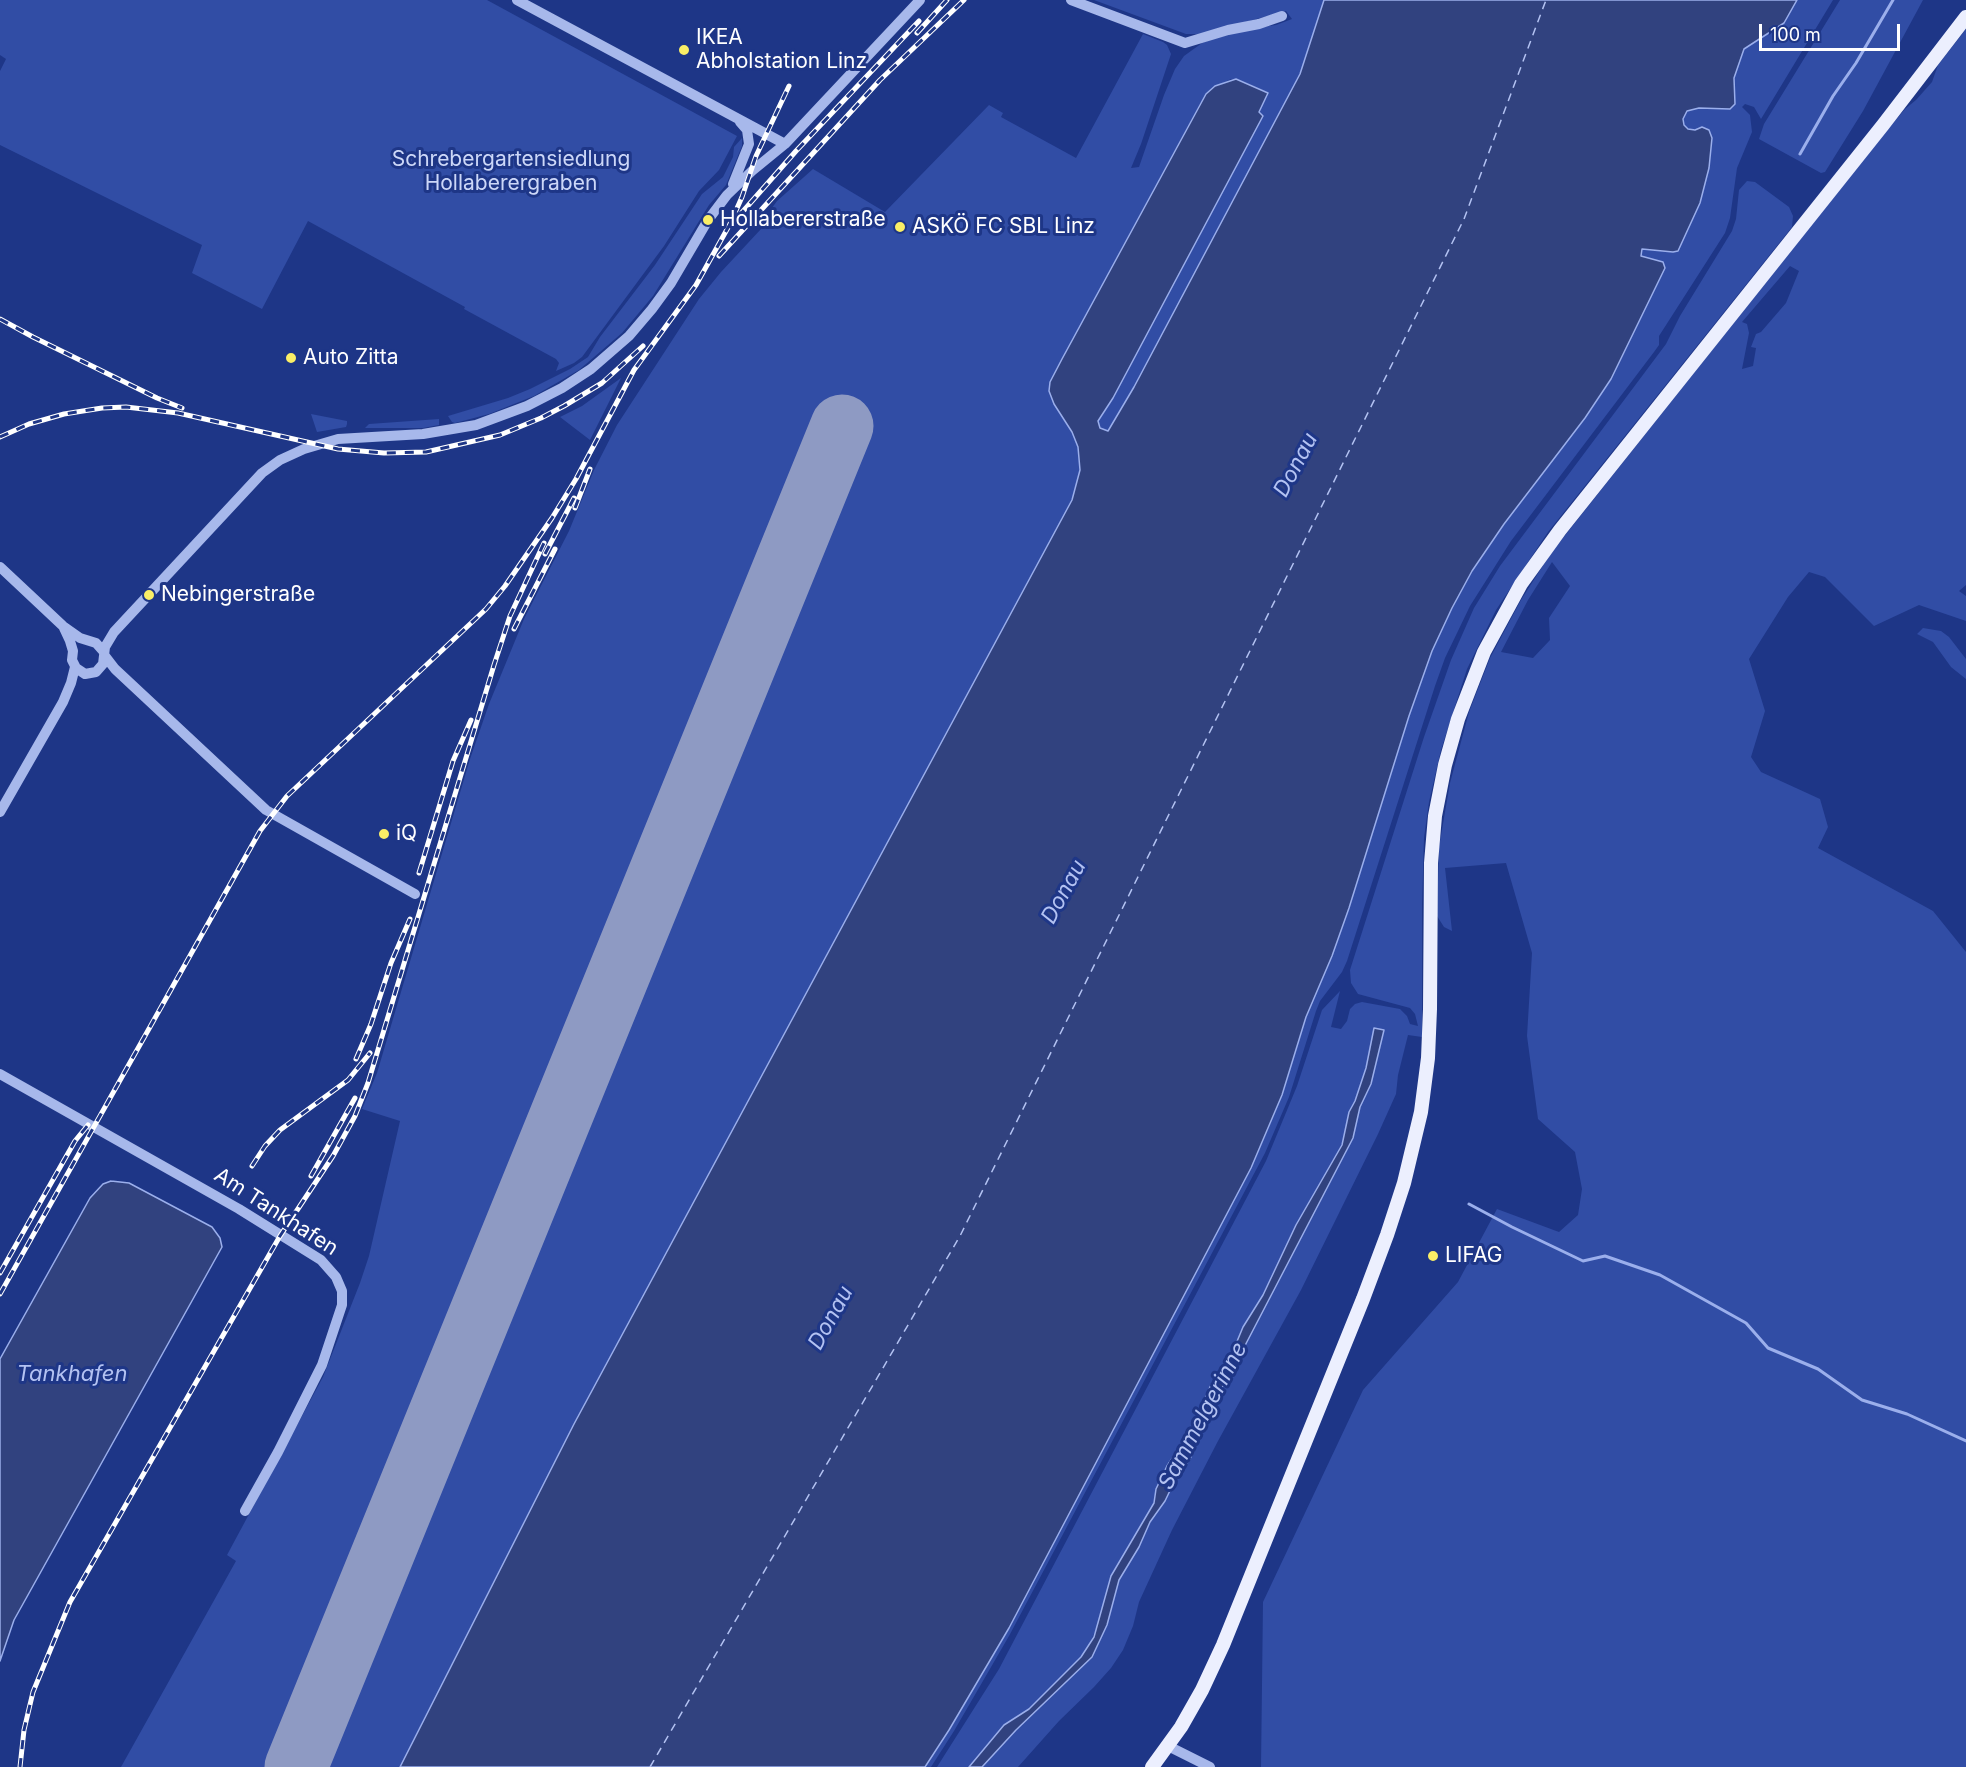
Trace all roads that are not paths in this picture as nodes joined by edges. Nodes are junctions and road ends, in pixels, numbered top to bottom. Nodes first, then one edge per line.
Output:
1 (517, 0) edge
2 (920, 0) edge
3 (1071, 0) edge
4 (1282, 16) dead end
5 (1966, 17) edge
6 (734, 117) junction
7 (785, 144) junction
8 (727, 195) junction
9 (0, 567) edge
10 (63, 626) junction
11 (114, 632) junction
12 (91, 642) junction
13 (73, 651) junction
14 (104, 654) junction
15 (75, 667) junction
16 (115, 669) junction
17 (97, 671) junction
18 (63, 702) junction
19 (0, 812) edge
20 (415, 894) dead end
21 (0, 1074) edge
22 (245, 1511) dead end
23 (1168, 1746) junction
24 (1152, 1767) edge
25 (1210, 1767) edge

1 - 6 street
2 - 7 street
3 - 4 street
5 - 23 main road
6 - 7 street
6 - 8 street
7 - 8 street
8 - 11 street
9 - 10 street
10 - 12 street
10 - 13 street
11 - 12 street
11 - 14 street
12 - 13 street
12 - 14 street
13 - 15 street
14 - 16 street
14 - 17 street
15 - 17 street
15 - 18 street
16 - 17 street
16 - 20 street
17 - 18 street
18 - 19 street
21 - 22 street, Am Tankhafen
23 - 24 main road
23 - 25 street

